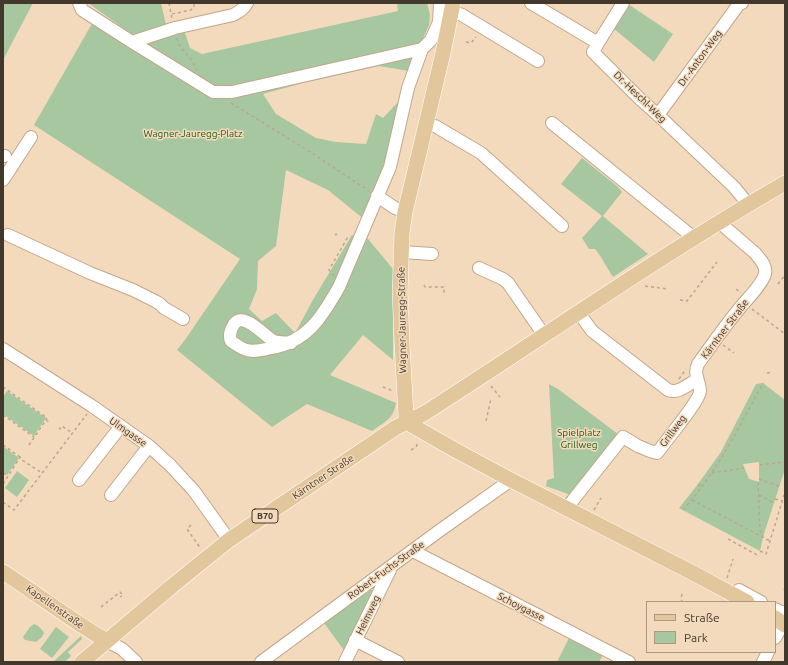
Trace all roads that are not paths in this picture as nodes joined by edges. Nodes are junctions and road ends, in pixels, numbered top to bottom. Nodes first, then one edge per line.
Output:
1 (71, 3) edge
2 (247, 3) edge
3 (531, 3) edge
4 (623, 3) edge
5 (742, 3) edge
6 (81, 6) edge
7 (448, 6) edge
8 (132, 42) junction
9 (598, 43) junction
10 (422, 49) junction
11 (538, 61) dead end
12 (658, 115) junction
13 (552, 123) dead end
14 (426, 124) junction
15 (31, 137) dead end
16 (3, 180) edge
17 (785, 183) edge
18 (377, 196) junction
19 (748, 204) junction
20 (400, 210) junction
21 (719, 222) junction
22 (562, 226) dead end
23 (8, 235) dead end
24 (694, 238) junction
25 (402, 252) junction
26 (432, 254) dead end
27 (479, 268) dead end
28 (579, 313) junction
29 (183, 319) dead end
30 (544, 335) junction
31 (291, 343) dead end
32 (3, 349) edge
33 (698, 380) junction
34 (409, 421) junction
35 (121, 426) junction
36 (149, 446) junction
37 (79, 480) dead end
38 (512, 480) junction
39 (111, 495) dead end
40 (567, 509) junction
41 (229, 540) junction
42 (413, 551) junction
43 (391, 567) junction
44 (682, 567) junction
45 (3, 572) edge
46 (745, 601) edge
47 (759, 601) edge
48 (776, 610) edge
49 (782, 620) edge
50 (776, 635) edge
51 (355, 640) junction
52 (107, 642) junction
53 (768, 653) edge
54 (82, 662) edge
55 (136, 662) edge
56 (262, 662) edge
57 (345, 662) edge
58 (398, 662) edge
59 (629, 662) edge
60 (763, 662) edge

1 - 6 street
2 - 8 street
3 - 9 street
4 - 9 street
5 - 12 street, Dr.-Anton-Weg
6 - 8 street
7 - 10 street
7 - 11 street
7 - 14 main road, Wagner-Jauregg-Straße
8 - 10 street
9 - 12 street, Dr.-Heschl-Weg
10 - 18 street
12 - 19 street, Dr.-Heschl-Weg
13 - 24 street
14 - 20 main road, Wagner-Jauregg-Straße
14 - 22 street
15 - 16 street
17 - 19 main road, Kärntner Straße / B70
18 - 20 street
18 - 31 street
19 - 21 main road, Kärntner Straße / B70
20 - 25 main road, Wagner-Jauregg-Straße
21 - 24 main road, Kärntner Straße / B70
21 - 33 street, Kärntner Straße
23 - 29 street
24 - 28 main road, Kärntner Straße / B70
25 - 26 street
25 - 34 main road, Wagner-Jauregg-Straße
27 - 30 street
28 - 30 main road, Kärntner Straße / B70
28 - 33 street
30 - 34 main road, Kärntner Straße / B70
32 - 35 street, Ulmgasse
33 - 40 street, Grillweg
34 - 38 main road
34 - 41 main road, Kärntner Straße / B70
35 - 36 street, Ulmgasse
35 - 37 street
36 - 39 street
36 - 41 street, Ulmgasse
38 - 40 main road
38 - 42 street, Robert-Fuchs-Straße
40 - 44 main road
41 - 52 main road, Kärntner Straße / B70
42 - 43 street, Robert-Fuchs-Straße
42 - 59 street, Schoygasse
43 - 51 street, Heimweg
43 - 56 street, Robert-Fuchs-Straße
44 - 46 main road
44 - 47 street
45 - 52 main road, Kapellenstraße
48 - 49 street
49 - 50 street
51 - 57 street, Heimweg
51 - 58 street
52 - 54 main road, Kärntner Straße / B70
52 - 55 street
53 - 60 street

